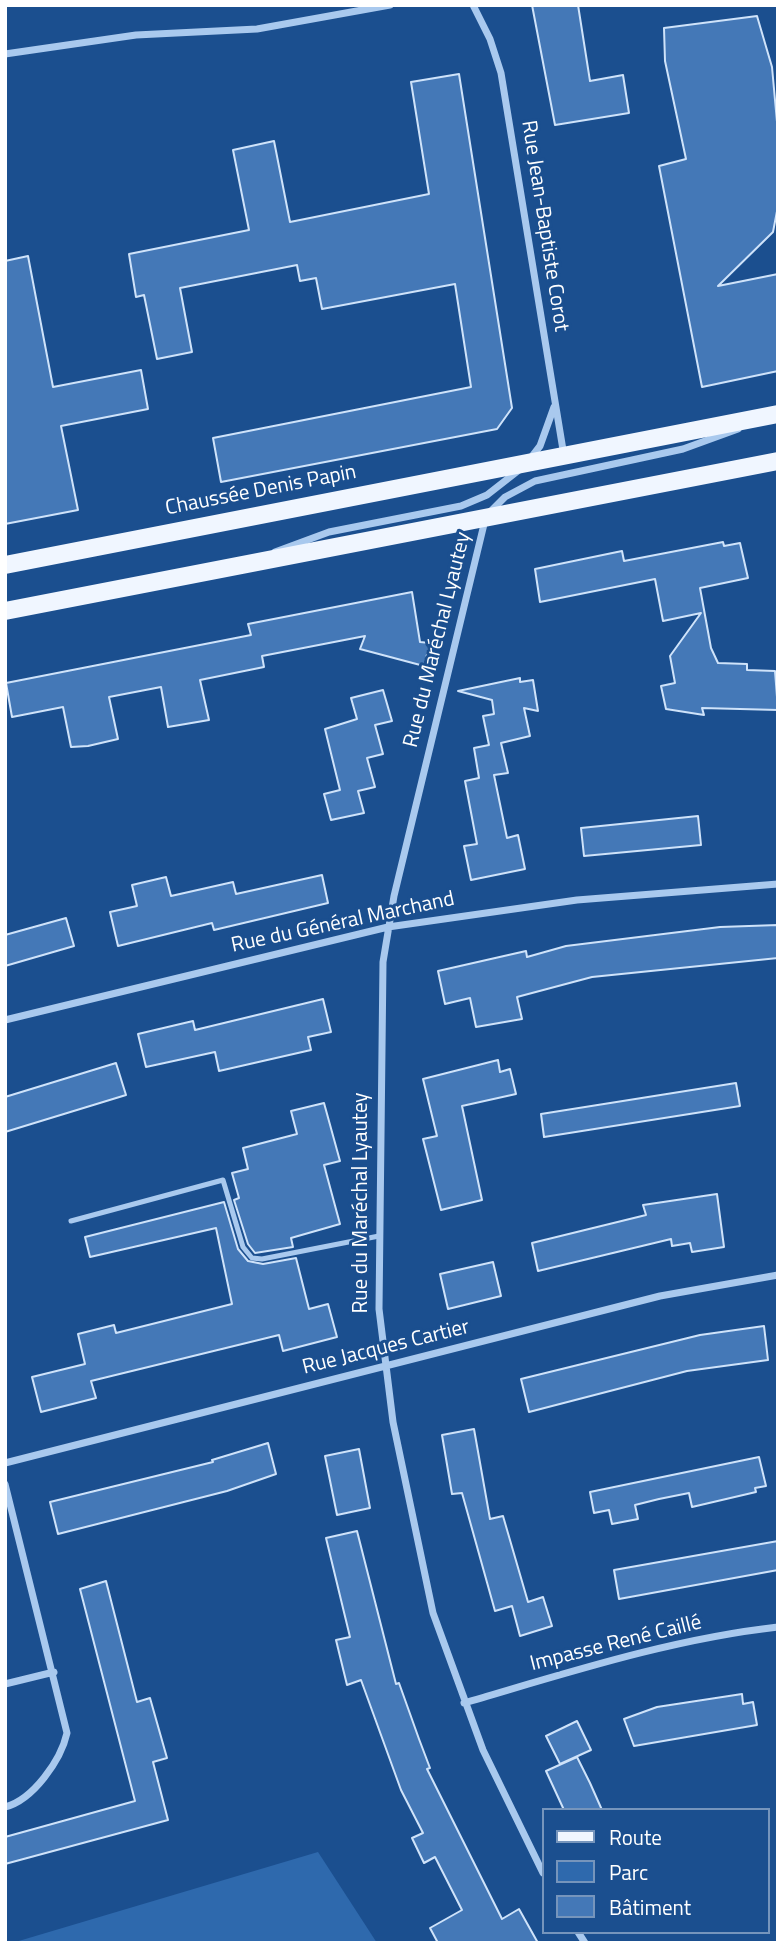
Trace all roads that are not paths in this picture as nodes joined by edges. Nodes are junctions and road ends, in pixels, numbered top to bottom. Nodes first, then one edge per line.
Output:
1 (390, 5) edge
2 (473, 5) edge
3 (5, 54) edge
4 (555, 403) junction
5 (775, 414) edge
6 (564, 456) junction
7 (778, 461) edge
8 (526, 464) junction
9 (486, 516) junction
10 (252, 562) junction
11 (5, 565) edge
12 (5, 611) edge
13 (778, 884) edge
14 (388, 927) junction
15 (5, 1020) edge
16 (71, 1221) dead end
17 (379, 1236) junction
18 (778, 1276) edge
19 (384, 1366) junction
20 (5, 1463) edge
21 (5, 1484) edge
22 (778, 1627) edge
23 (54, 1672) junction
24 (5, 1684) edge
25 (464, 1703) junction
26 (5, 1807) edge
27 (542, 1871) edge

1 - 3 street
2 - 4 street, Rue Jean-Baptiste Corot
4 - 6 street, Rue Jean-Baptiste Corot
4 - 8 street, Chaussée Denis Papin
5 - 6 main road, Chaussée Denis Papin
5 - 9 street, Chaussée Denis Papin
6 - 8 main road, Chaussée Denis Papin
7 - 9 main road, Chaussée Denis Papin
8 - 10 street, Chaussée Denis Papin
8 - 11 main road, Chaussée Denis Papin
9 - 10 main road, Chaussée Denis Papin
9 - 14 street, Rue du Maréchal Lyautey
10 - 12 main road, Chaussée Denis Papin
13 - 14 street, Rue du Général Marchand
14 - 15 street, Rue du Général Marchand
14 - 17 street, Rue du Maréchal Lyautey
16 - 17 lane
17 - 19 street, Rue du Maréchal Lyautey
18 - 19 street, Rue Jacques Cartier
19 - 20 street, Rue Jacques Cartier
19 - 25 street, Rue du Maréchal Lyautey
21 - 23 street
22 - 25 street, Impasse René Caillé
23 - 24 street
23 - 26 street
25 - 27 street, Rue du Maréchal Lyautey

